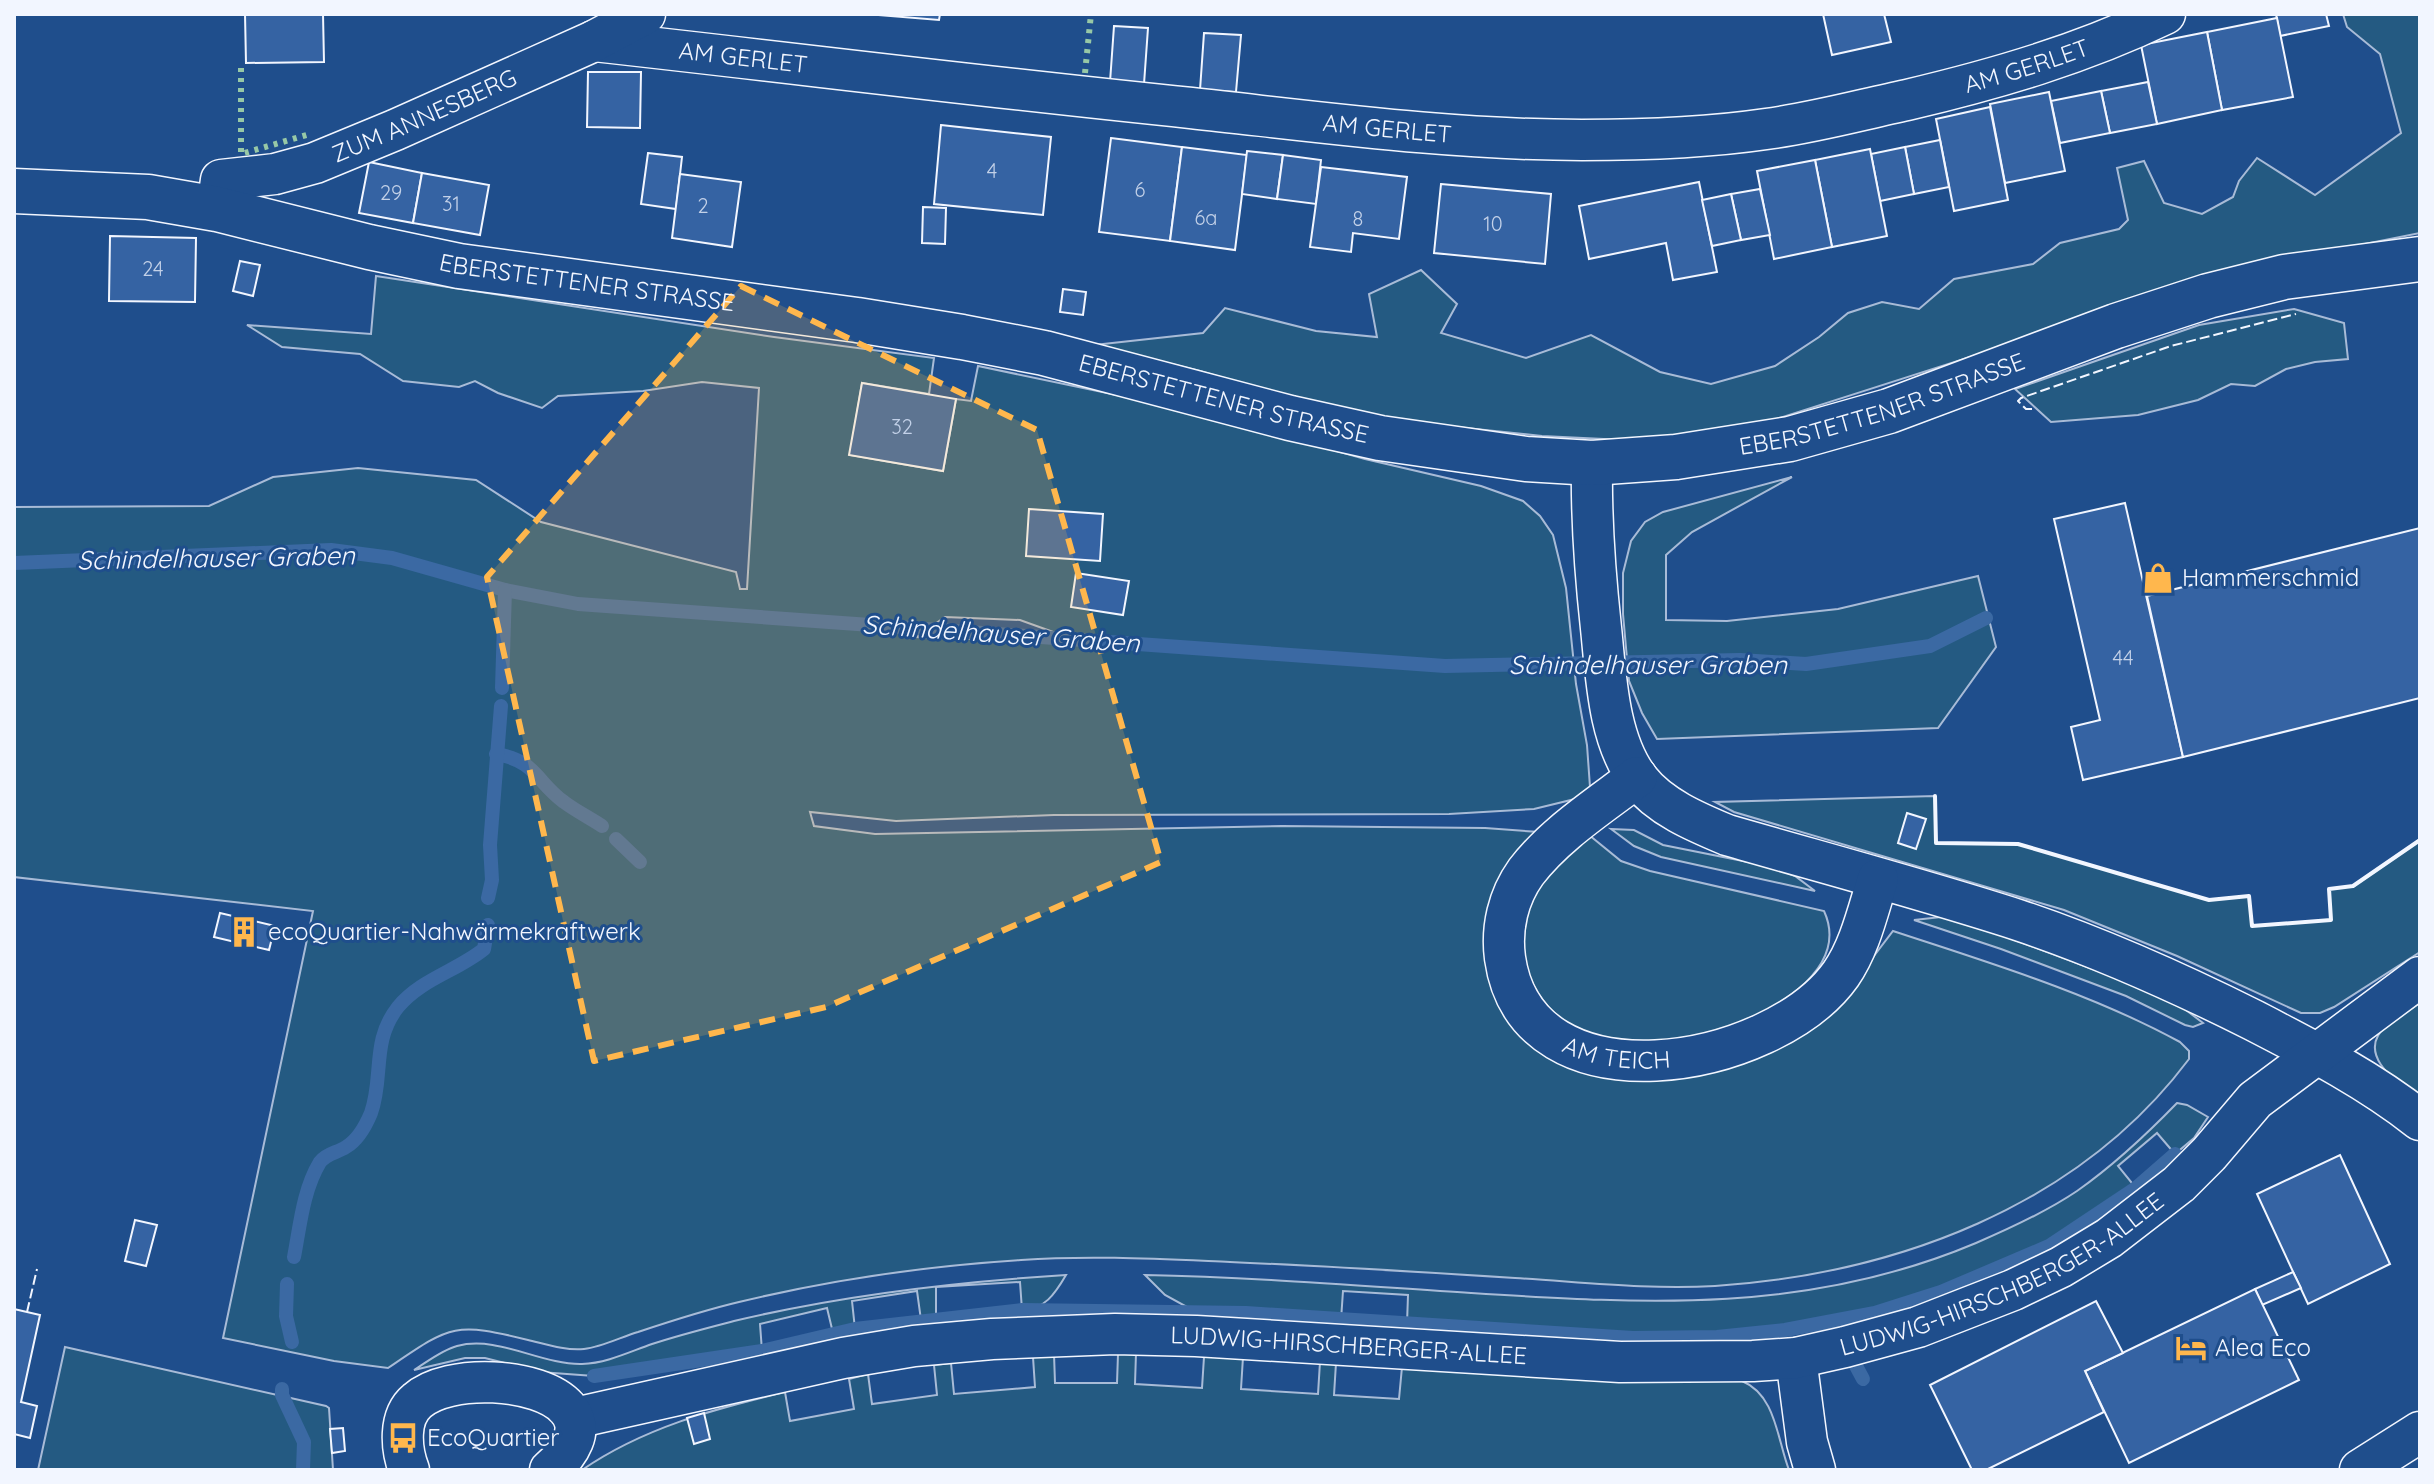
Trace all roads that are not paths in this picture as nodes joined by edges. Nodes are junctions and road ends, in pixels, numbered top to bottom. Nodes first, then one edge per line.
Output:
1 (645, 14) edge
2 (2165, 14) edge
3 (594, 41) junction
4 (14, 191) edge
5 (217, 209) junction
6 (2420, 259) edge
7 (1592, 463) junction
8 (1637, 777) junction
9 (1878, 879) junction
10 (2420, 977) edge
11 (2318, 1053) junction
12 (2420, 1120) edge
13 (1796, 1358) junction
14 (575, 1418) junction
15 (2420, 1432) edge
16 (409, 1470) edge
17 (550, 1470) edge
18 (1815, 1470) edge
19 (2360, 1470) edge

1 - 3 street, ZUM ANNESBERG
2 - 3 street, AM GERLET
3 - 5 street, ZUM ANNESBERG
4 - 5 main road, EBERSTETTENER STRASSE
5 - 7 main road, EBERSTETTENER STRASSE
6 - 7 main road, EBERSTETTENER STRASSE
7 - 8 street
8 - 9 street
8 - 9 street, AM TEICH
9 - 11 street
10 - 11 street, LUDWIG-HIRSCHBERGER-ALLEE
11 - 12 street
11 - 13 street, LUDWIG-HIRSCHBERGER-ALLEE
13 - 14 street, LUDWIG-HIRSCHBERGER-ALLEE
13 - 18 street
14 - 16 street
14 - 17 street
15 - 19 street

